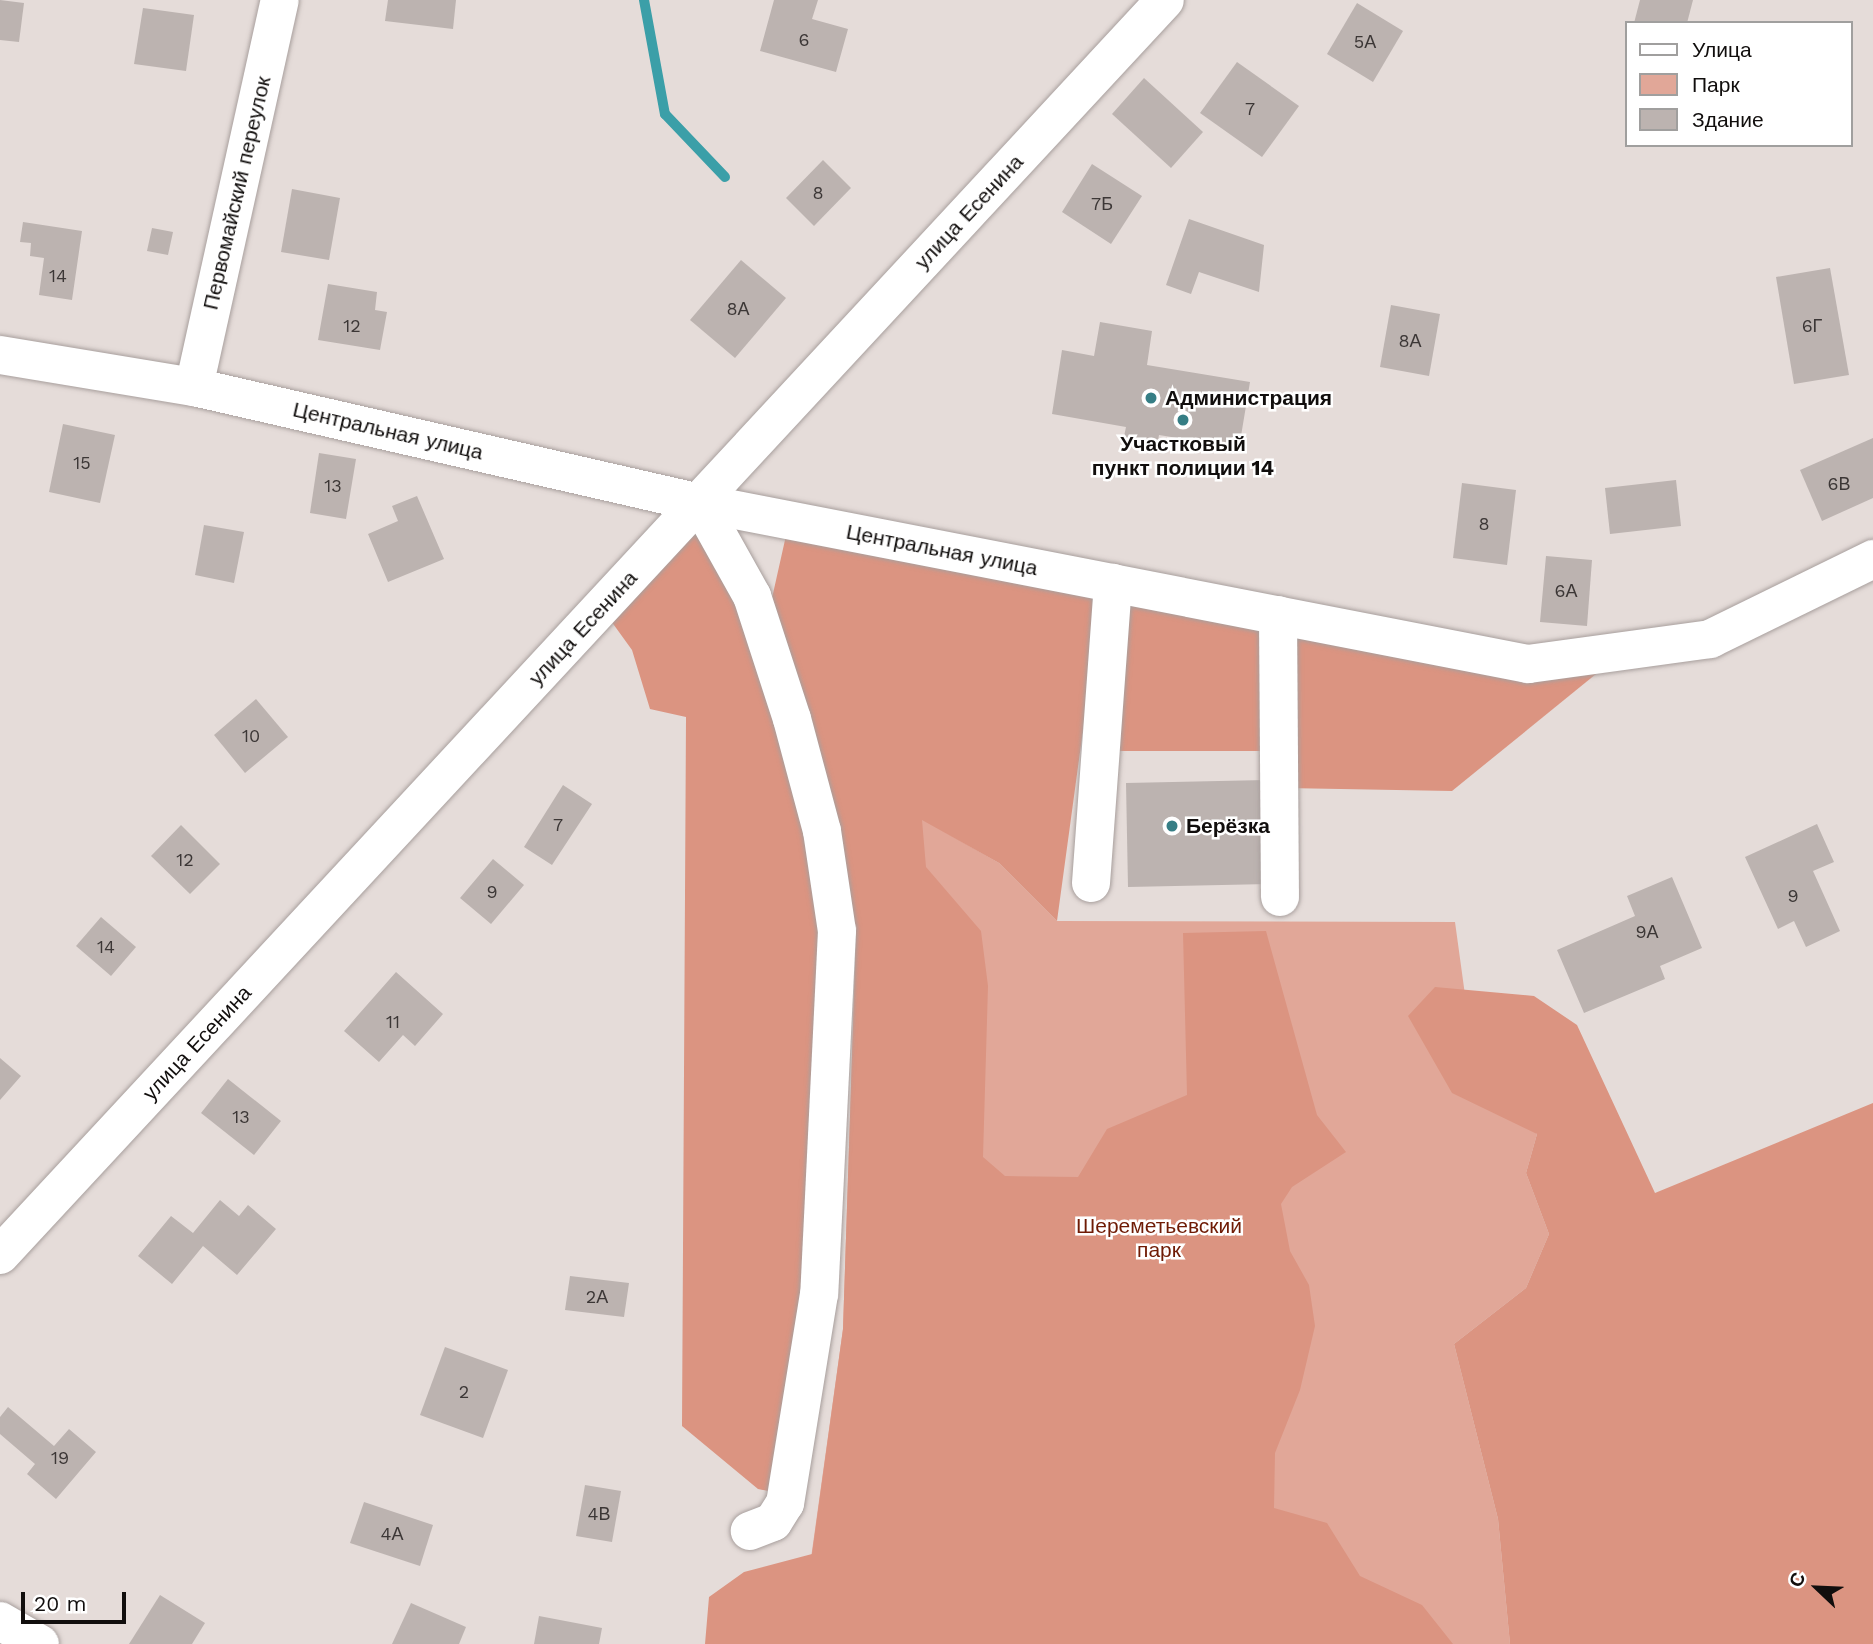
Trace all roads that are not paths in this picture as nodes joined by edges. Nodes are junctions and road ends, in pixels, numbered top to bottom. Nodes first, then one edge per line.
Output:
1 (280, 0) edge
2 (1165, 0) edge
3 (0, 355) edge
4 (194, 387) junction
5 (700, 503) junction
6 (1873, 559) edge
7 (1113, 583) junction
8 (1278, 615) junction
9 (1091, 883) dead end
10 (1280, 897) dead end
11 (0, 1255) edge
12 (750, 1531) dead end
13 (0, 1621) edge
14 (40, 1644) edge

1 - 4 street, Первомайский переулок
2 - 5 street, улица Есенина
3 - 4 street, Центральная улица
4 - 5 street, Центральная улица
5 - 7 street, Центральная улица
5 - 11 street, улица Есенина
5 - 12 street
6 - 8 street, Центральная улица
7 - 8 street, Центральная улица
7 - 9 street
8 - 10 street
13 - 14 street

